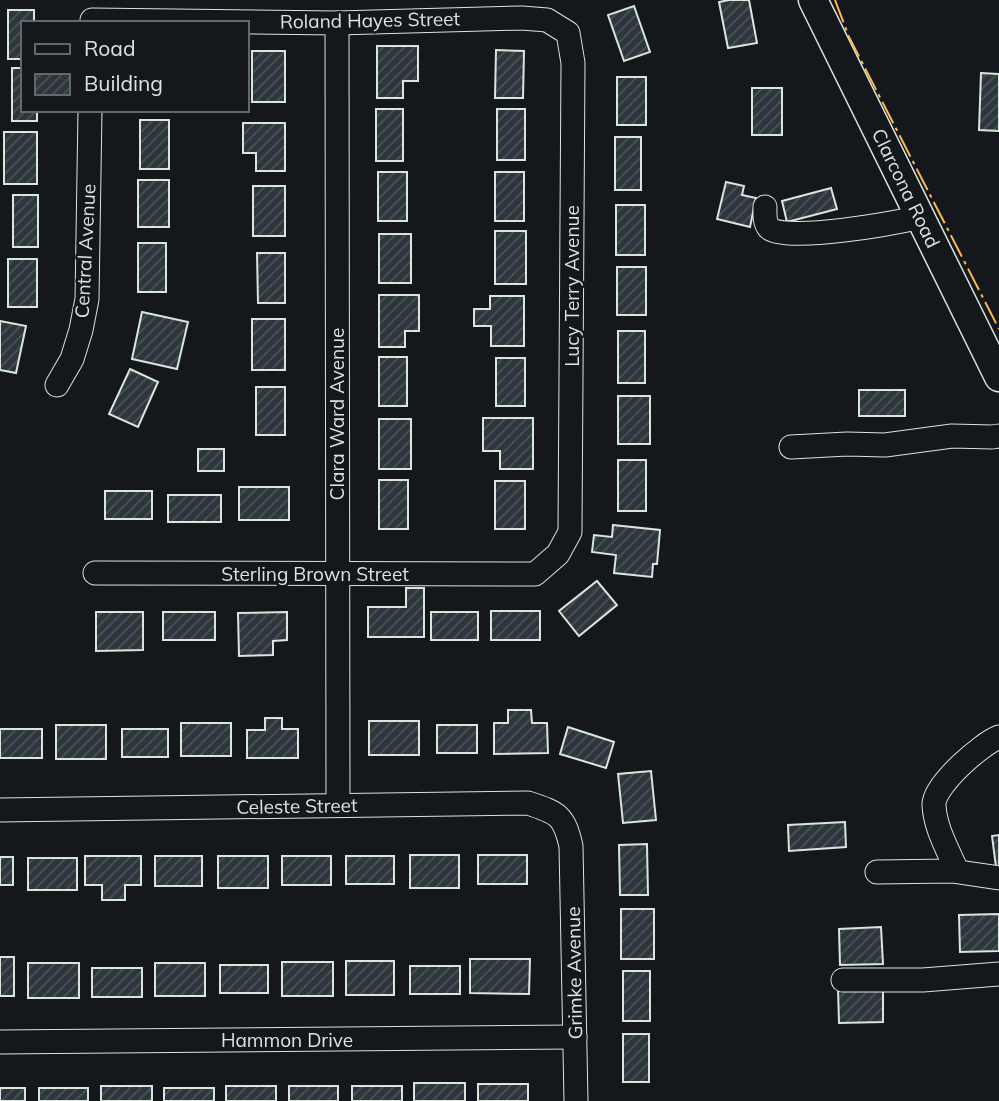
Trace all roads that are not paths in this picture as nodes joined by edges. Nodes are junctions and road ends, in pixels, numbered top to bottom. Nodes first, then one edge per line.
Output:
1 (813, 0) edge
2 (91, 14) edge
3 (522, 18) joint
4 (337, 23) junction
5 (90, 112) edge
6 (765, 207) dead end
7 (920, 217) junction
8 (991, 342) edge
9 (999, 377) edge
10 (57, 385) dead end
11 (999, 436) edge
12 (792, 447) dead end
13 (95, 573) dead end
14 (337, 575) junction
15 (535, 575) joint
16 (999, 737) edge
17 (338, 806) junction
18 (0, 810) edge
19 (572, 846) joint
20 (957, 871) junction
21 (877, 872) dead end
22 (999, 878) edge
23 (999, 974) edge
24 (843, 980) dead end
25 (575, 1037) junction
26 (0, 1042) edge
27 (576, 1101) edge

1 - 7 main road, Clarcona Road
2 - 4 street, Roland Hayes Street
3 - 4 street, Roland Hayes Street
3 - 15 street, Lucy Terry Avenue
4 - 14 street, Clara Ward Avenue
5 - 10 street, Central Avenue
6 - 7 street
7 - 8 main road, Clarcona Road
8 - 9 main road, Clarcona Road
11 - 12 street
13 - 14 street, Sterling Brown Street
14 - 15 street, Sterling Brown Street
14 - 17 street, Clara Ward Avenue
16 - 20 street
17 - 18 street, Celeste Street
17 - 19 street, Celeste Street
19 - 25 street, Grimke Avenue
20 - 21 street
20 - 22 street
23 - 24 street
25 - 26 street, Hammon Drive
25 - 27 street, Grimke Avenue

